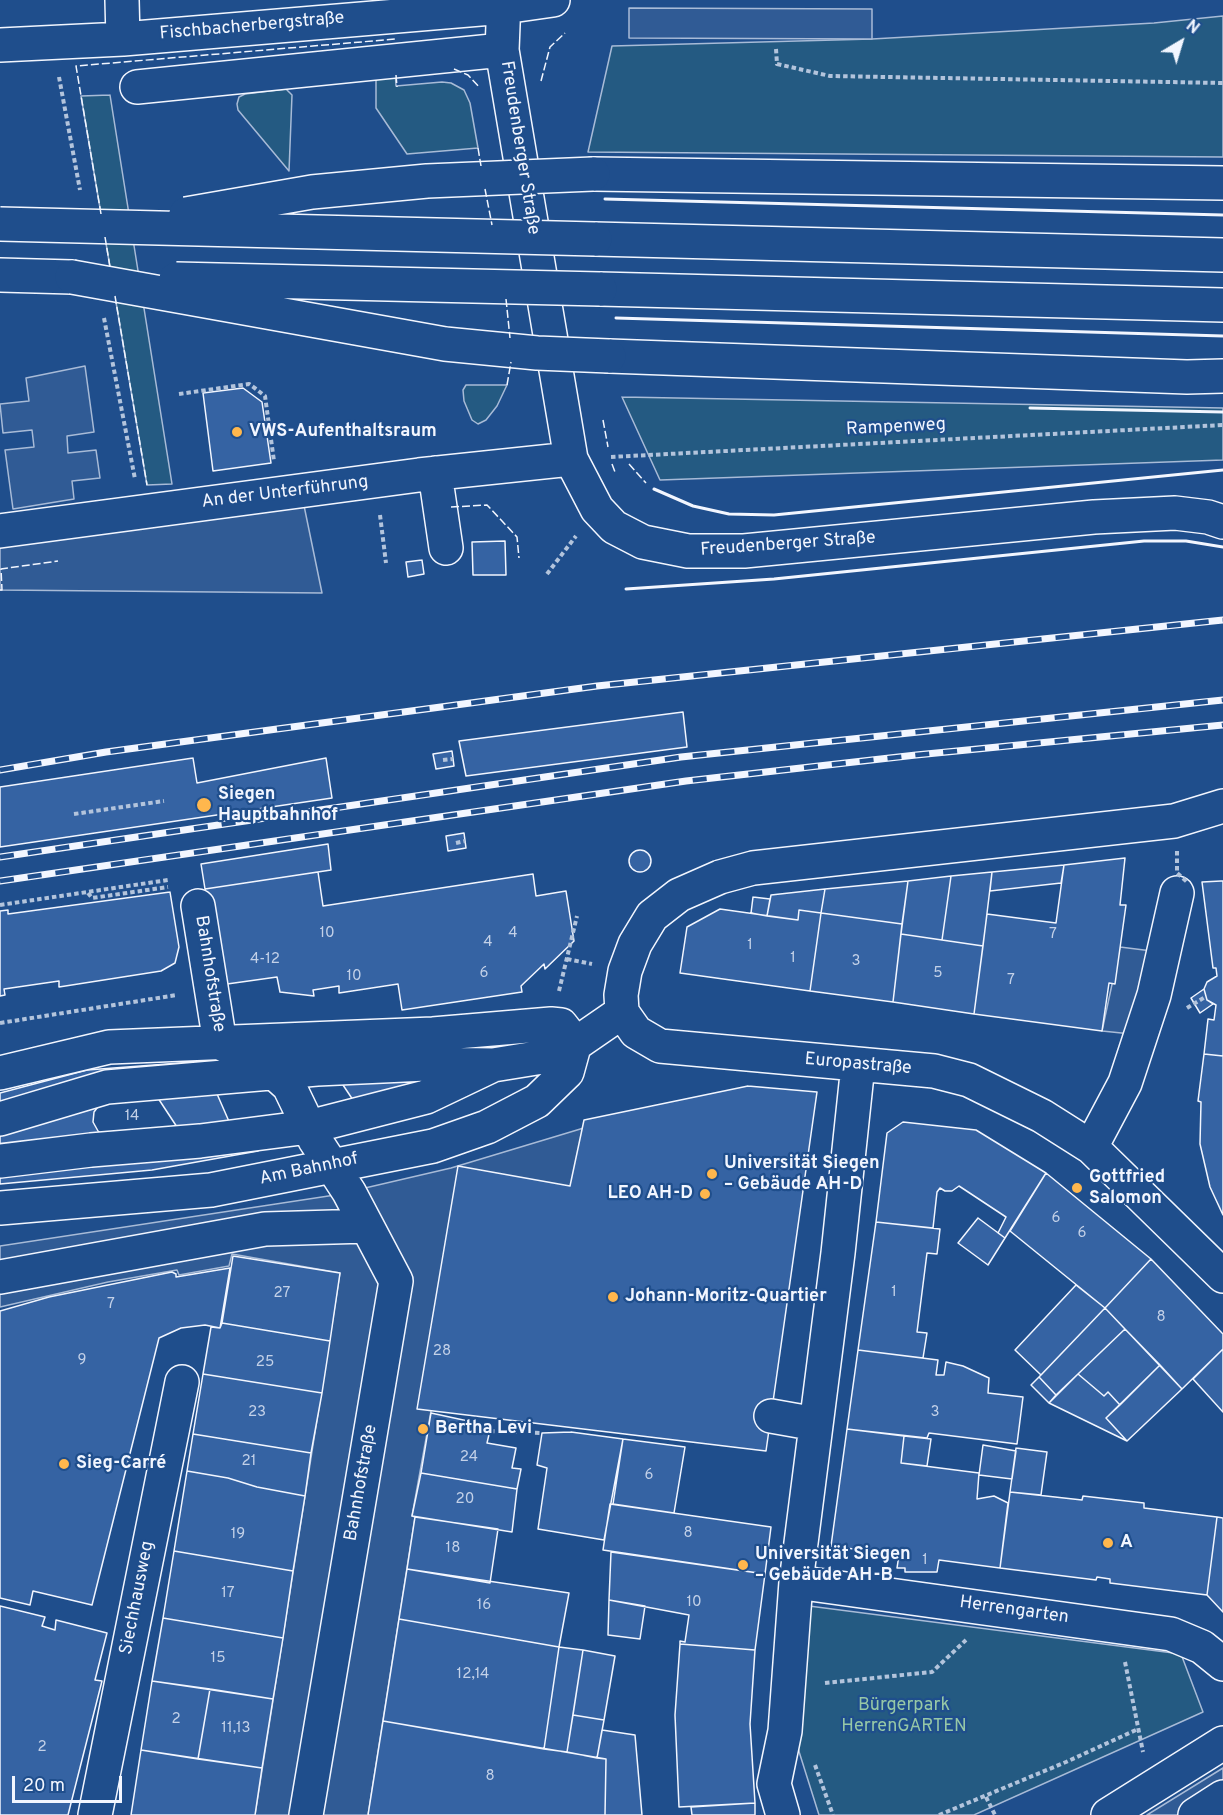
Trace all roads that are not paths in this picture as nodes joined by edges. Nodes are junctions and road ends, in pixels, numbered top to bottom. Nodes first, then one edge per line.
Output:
1 (122, 0) edge
2 (554, 0) edge
3 (504, 3) edge
4 (123, 39) junction
5 (0, 45) edge
6 (502, 50) junction
7 (137, 87) dead end
8 (1223, 183) edge
9 (0, 224) edge
10 (117, 226) junction
11 (1223, 255) edge
12 (0, 275) edge
13 (72, 277) junction
14 (1223, 305) edge
15 (1223, 375) edge
16 (571, 459) junction
17 (435, 473) junction
18 (1223, 522) edge
19 (0, 531) edge
20 (446, 548) dead end
21 (1223, 806) edge
22 (1182, 887) road end
23 (198, 906) dead end
24 (622, 1012) junction
25 (554, 1047) junction
26 (220, 1061) junction
27 (493, 1065) junction
28 (858, 1065) junction
29 (282, 1066) junction
30 (0, 1073) edge
31 (0, 1119) edge
32 (309, 1139) junction
33 (1091, 1147) junction
34 (0, 1161) edge
35 (0, 1208) edge
36 (367, 1226) junction
37 (1223, 1276) edge
38 (0, 1277) edge
39 (182, 1382) dead end
40 (771, 1416) dead end
41 (816, 1424) junction
42 (796, 1582) junction
43 (1223, 1664) edge
44 (1223, 1743) edge
45 (1223, 1797) edge
46 (95, 1815) edge
47 (306, 1815) edge
48 (783, 1815) edge
49 (1108, 1815) edge
50 (1195, 1815) edge

1 - 4 main road
2 - 3 main road, Fischbacherbergstraße
3 - 4 main road, Fischbacherbergstraße
3 - 6 main road, Freudenberger Straße
4 - 5 main road, Fischbacherbergstraße
6 - 7 main road
6 - 16 main road, Freudenberger Straße
8 - 10 main road, bridge
9 - 10 main road, bridge
10 - 11 main road, bridge
12 - 13 main road
13 - 14 main road, bridge
13 - 15 main road, bridge
16 - 17 main road, An der Unterführung
16 - 18 main road, Freudenberger Straße
17 - 19 main road, An der Unterführung
17 - 20 main road
21 - 24 main road
22 - 33 main road
23 - 26 main road, Bahnhofstraße
24 - 25 main road
24 - 28 main road, Europastraße
25 - 26 main road
25 - 27 main road
25 - 32 main road, Am Bahnhof
26 - 29 main road, Bahnhofstraße
26 - 30 main road
26 - 31 main road
27 - 29 main road
27 - 32 main road
28 - 33 main road, Europastraße
28 - 41 main road
29 - 32 main road, Bahnhofstraße
32 - 34 main road
32 - 35 main road, Am Bahnhof
32 - 36 main road, Bahnhofstraße
33 - 37 main road, Europastraße
36 - 38 main road
36 - 47 main road, Bahnhofstraße
39 - 46 main road, Siechhausweg
40 - 41 main road
41 - 42 main road
42 - 43 main road, Herrengarten
42 - 48 main road
44 - 49 main road
45 - 50 main road

